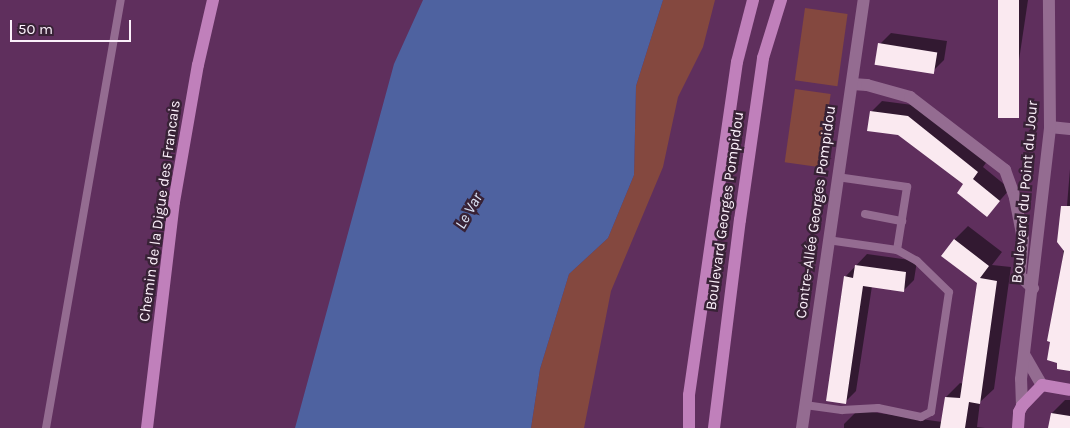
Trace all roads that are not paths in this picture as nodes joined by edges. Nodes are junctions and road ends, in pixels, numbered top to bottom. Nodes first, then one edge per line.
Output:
1 (122, 0) edge
2 (213, 0) edge
3 (753, 0) edge
4 (781, 0) edge
5 (864, 0) edge
6 (1049, 0) edge
7 (852, 84) junction
8 (1050, 126) junction
9 (1070, 129) edge
10 (837, 177) junction
11 (865, 214) dead end
12 (902, 220) junction
13 (828, 240) junction
14 (896, 250) junction
15 (1033, 288) junction
16 (1025, 356) junction
17 (1042, 385) junction
18 (1070, 390) edge
19 (805, 405) junction
20 (1022, 406) junction
21 (46, 428) edge
22 (147, 428) edge
23 (689, 428) edge
24 (714, 428) edge
25 (802, 428) edge
26 (1018, 428) edge

1 - 21 lane
2 - 22 main road, Chemin de la Digue des Francais
3 - 23 main road, Boulevard Georges Pompidou
4 - 24 main road, Boulevard Georges Pompidou
5 - 7 street, Contre-Allée Georges Pompidou
6 - 8 street, Boulevard du Point du Jour
7 - 10 street, Contre-Allée Georges Pompidou
7 - 15 street
8 - 9 street
8 - 15 street, Boulevard du Point du Jour
10 - 12 lane
10 - 13 street, Contre-Allée Georges Pompidou
11 - 12 lane
12 - 14 lane
13 - 14 lane
13 - 19 street, Contre-Allée Georges Pompidou
14 - 19 lane
15 - 16 street, Boulevard du Point du Jour
16 - 17 street
16 - 20 street, Boulevard du Point du Jour
17 - 18 main road
17 - 20 main road
19 - 25 street, Contre-Allée Georges Pompidou
20 - 26 main road, Boulevard du Point du Jour

